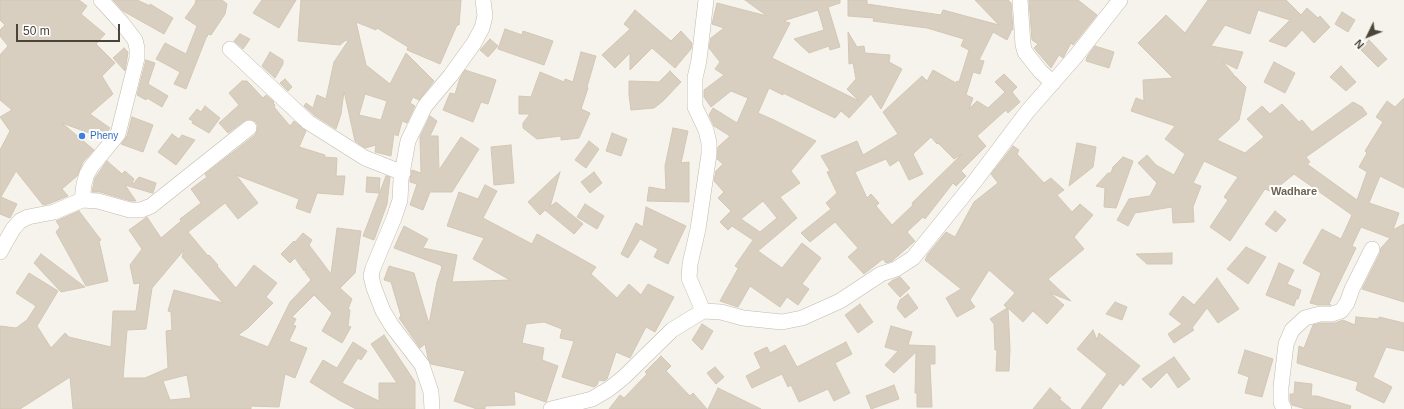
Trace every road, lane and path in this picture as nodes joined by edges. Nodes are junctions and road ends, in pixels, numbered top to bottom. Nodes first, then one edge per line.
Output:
1 (101, 0) edge
2 (483, 0) edge
3 (706, 0) edge
4 (1020, 0) edge
5 (1120, 0) edge
6 (230, 49) dead end
7 (1053, 83) junction
8 (249, 128) dead end
9 (403, 173) junction
10 (82, 200) junction
11 (1372, 249) dead end
12 (0, 252) edge
13 (703, 311) junction
14 (590, 404) edge
15 (432, 409) edge
16 (552, 409) edge
17 (1284, 409) edge

1 - 10 street
2 - 9 street
3 - 13 street
4 - 7 street
5 - 7 street
6 - 9 street
7 - 13 street
8 - 10 street
9 - 15 street
10 - 12 street
11 - 17 street
13 - 14 street
14 - 16 street

